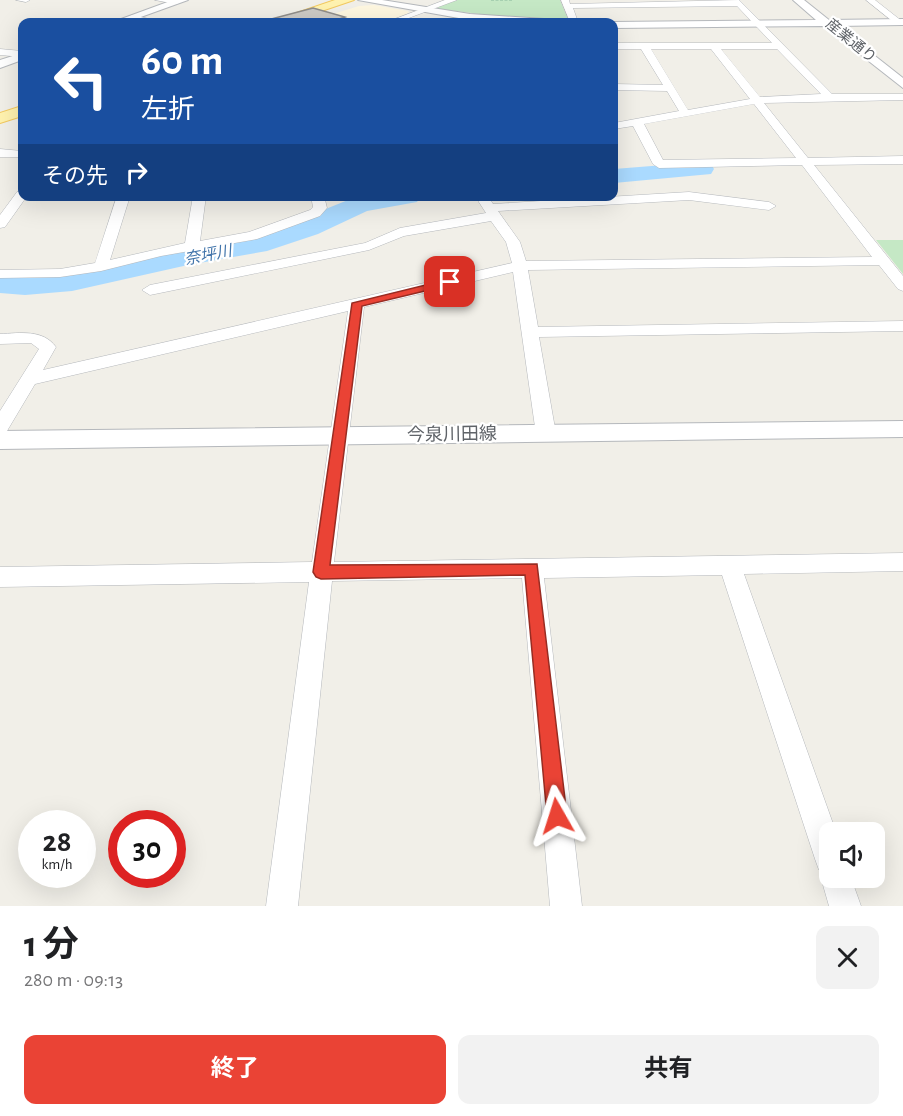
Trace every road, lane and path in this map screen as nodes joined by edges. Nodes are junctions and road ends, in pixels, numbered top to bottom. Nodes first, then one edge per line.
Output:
1 (20, 0) edge
2 (26, 0) edge
3 (159, 0) edge
4 (348, 0) edge
5 (363, 0) edge
6 (453, 0) edge
7 (491, 0) edge
8 (512, 0) edge
9 (798, 0) edge
10 (811, 0) edge
11 (870, 0) edge
12 (179, 1) edge
13 (666, 2) edge
14 (737, 2) edge
15 (566, 3) edge
16 (615, 3) edge
17 (424, 10) junction
18 (132, 18) edge
19 (290, 18) edge
20 (307, 18) edge
21 (402, 18) edge
22 (504, 18) edge
23 (572, 18) edge
24 (901, 22) edge
25 (829, 23) junction
26 (844, 23) junction
27 (618, 24) edge
28 (758, 24) junction
29 (618, 46) edge
30 (714, 46) junction
31 (781, 46) junction
32 (645, 47) junction
33 (0, 52) edge
34 (18, 54) edge
35 (18, 57) edge
36 (0, 64) edge
37 (903, 72) edge
38 (903, 84) edge
39 (618, 87) edge
40 (670, 88) junction
41 (828, 96) junction
42 (903, 97) edge
43 (757, 100) junction
44 (18, 106) edge
45 (0, 112) edge
46 (18, 112) edge
47 (685, 113) junction
48 (0, 118) edge
49 (637, 122) junction
50 (618, 125) edge
51 (0, 153) edge
52 (18, 154) edge
53 (903, 160) edge
54 (809, 166) junction
55 (903, 171) edge
56 (0, 196) edge
57 (18, 196) edge
58 (618, 200) edge
59 (18, 201) edge
60 (122, 201) edge
61 (199, 201) edge
62 (318, 201) edge
63 (589, 201) edge
64 (489, 206) edge
65 (769, 206) dead end
66 (0, 224) edge
67 (192, 247) junction
68 (883, 261) junction
69 (520, 266) junction
70 (101, 267) junction
71 (0, 274) edge
72 (903, 286) edge
73 (150, 290) dead end
74 (357, 303) junction
75 (903, 326) edge
76 (531, 332) junction
77 (0, 339) edge
78 (29, 379) junction
79 (0, 426) edge
80 (903, 429) edge
81 (546, 434) junction
82 (338, 436) junction
83 (0, 440) edge
84 (903, 562) edge
85 (730, 565) junction
86 (532, 568) junction
87 (321, 572) junction
88 (0, 578) edge
89 (819, 827) edge
90 (839, 888) edge
91 (282, 906) edge
92 (566, 906) edge
93 (845, 906) edge

1 - 2 street
3 - 12 street
4 - 19 main road
5 - 17 street
5 - 20 main road
6 - 17 street
7 - 8 path
9 - 25 street, 産業通り
10 - 26 street, 産業通り
11 - 24 street
12 - 18 street
13 - 14 street
13 - 16 street
14 - 28 street
15 - 16 street
15 - 23 street
17 - 21 street
17 - 22 street
24 - 26 street
25 - 26 street
25 - 28 street
25 - 38 street, 産業通り
26 - 37 street, 産業通り
27 - 28 street
28 - 31 street
29 - 32 street
30 - 31 street
30 - 32 street
30 - 43 street
31 - 41 street
32 - 40 street
33 - 34 street
35 - 36 street
39 - 40 street
40 - 47 street
41 - 42 street
41 - 43 street
43 - 47 street
43 - 54 street
44 - 45 main road
46 - 48 main road
47 - 49 street
49 - 50 street
49 - 54 street
51 - 52 street
53 - 54 street
54 - 55 street
54 - 68 street
56 - 57 street
58 - 65 street
59 - 66 street
60 - 70 street
61 - 67 street
62 - 67 street
63 - 64 street
64 - 69 street
64 - 73 street
67 - 70 street
68 - 69 street
68 - 72 street
69 - 74 street
69 - 76 street
70 - 71 street
74 - 78 street
74 - 82 street
75 - 76 street
76 - 81 street
77 - 78 street
78 - 79 street
80 - 81 street, 今泉川田線
81 - 82 street, 今泉川田線
82 - 83 street, 今泉川田線
82 - 87 street
84 - 85 street
85 - 86 street
85 - 89 street
86 - 87 street
86 - 92 street
87 - 88 street
87 - 91 street
90 - 93 street

